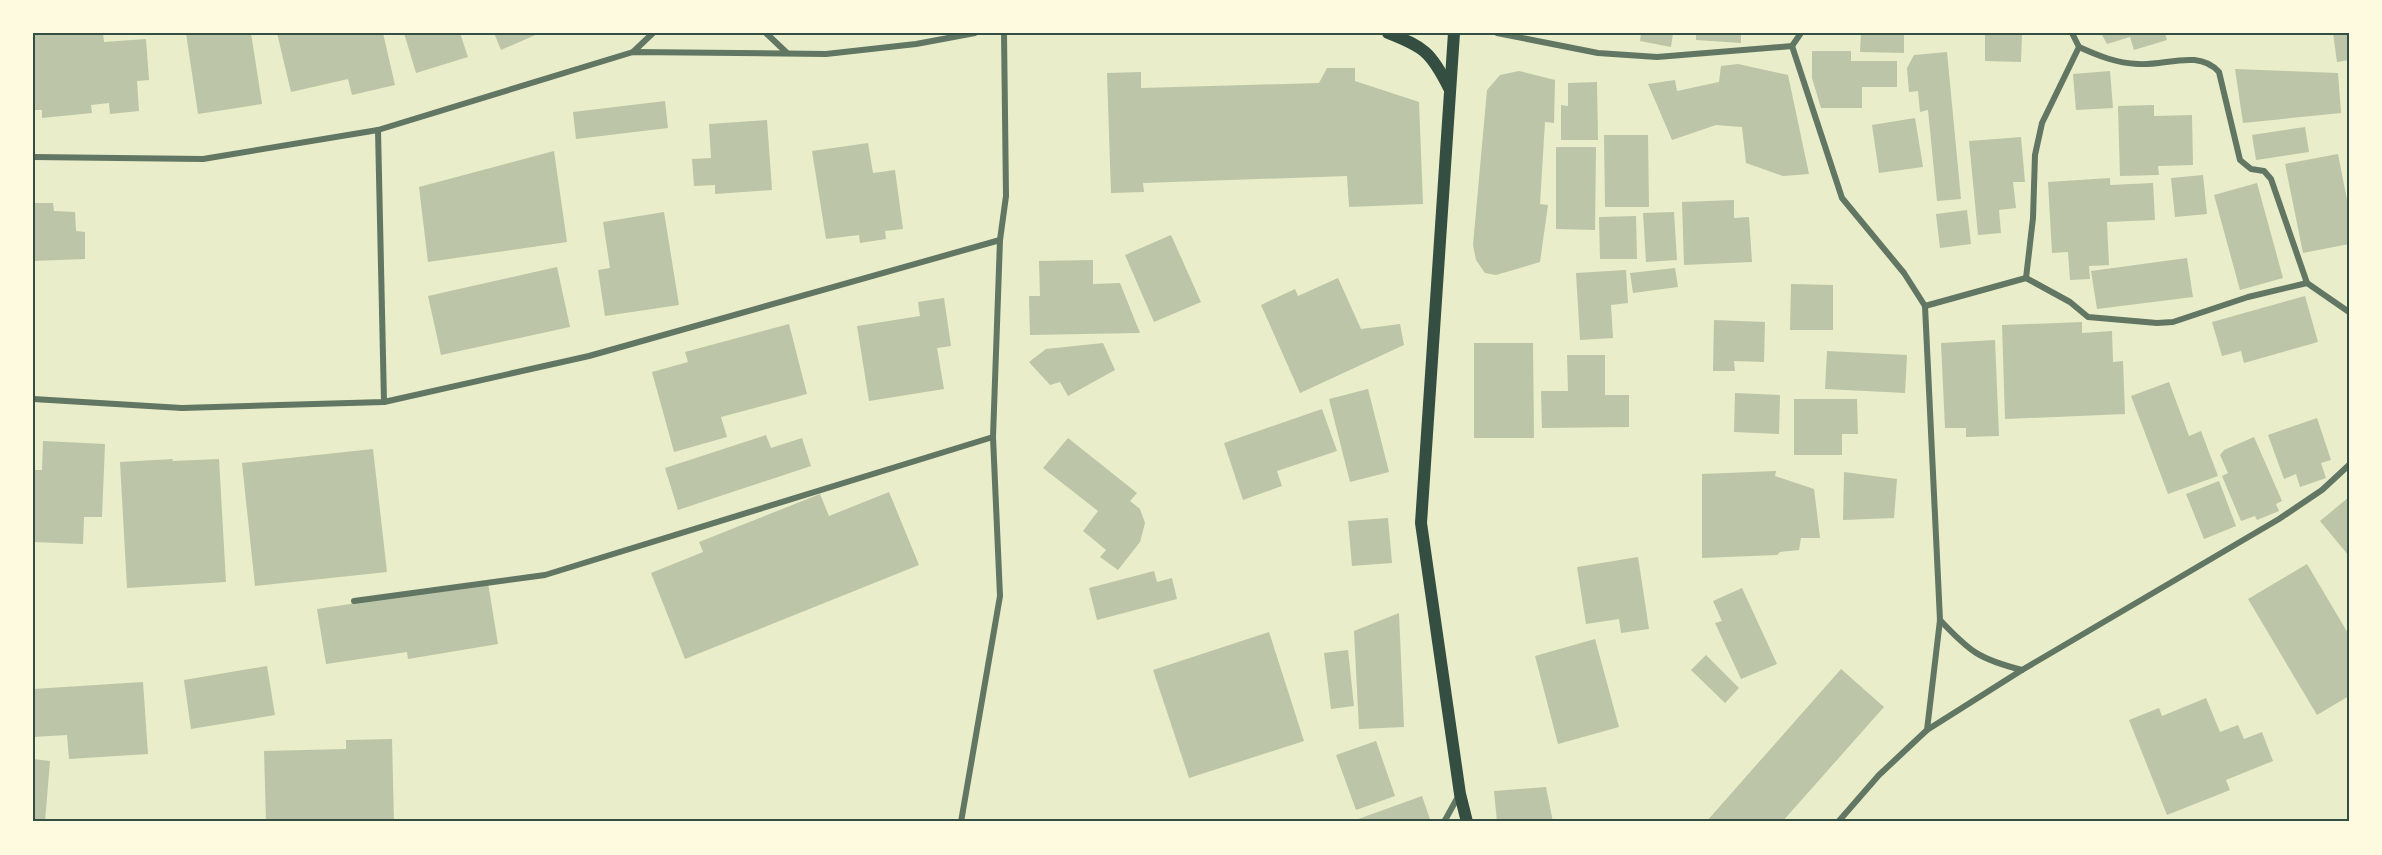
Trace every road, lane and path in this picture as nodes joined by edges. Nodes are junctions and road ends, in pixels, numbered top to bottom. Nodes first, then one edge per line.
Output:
1 (652, 33) edge
2 (766, 33) edge
3 (975, 33) edge
4 (1004, 33) edge
5 (1388, 33) edge
6 (1454, 33) edge
7 (1497, 33) edge
8 (1802, 33) edge
9 (2072, 33) edge
10 (1792, 46) junction
11 (2079, 47) junction
12 (633, 52) junction
13 (787, 53) junction
14 (1450, 89) junction
15 (378, 130) junction
16 (33, 158) edge
17 (1000, 240) junction
18 (2026, 278) junction
19 (2307, 283) junction
20 (1925, 306) junction
21 (2349, 312) edge
22 (33, 399) edge
23 (384, 402) junction
24 (993, 437) junction
25 (2349, 465) edge
26 (354, 601) dead end
27 (1940, 620) junction
28 (2022, 670) junction
29 (1927, 730) junction
30 (1460, 794) junction
31 (961, 822) edge
32 (1444, 822) edge
33 (1467, 822) edge
34 (1838, 822) edge

1 - 12 street
2 - 13 street
3 - 13 street
4 - 17 street
5 - 14 main road
6 - 14 main road
7 - 10 street
8 - 10 street
9 - 11 street
10 - 20 street
11 - 18 street
11 - 19 street
12 - 13 street
12 - 15 street
14 - 30 main road
15 - 16 street
15 - 23 street
17 - 23 street
17 - 24 street
18 - 19 street
18 - 20 street
19 - 21 street
20 - 27 street
22 - 23 street
24 - 26 street
24 - 31 street
25 - 28 street
27 - 28 street
27 - 29 street
28 - 29 street
29 - 34 street
30 - 32 street
30 - 33 main road

